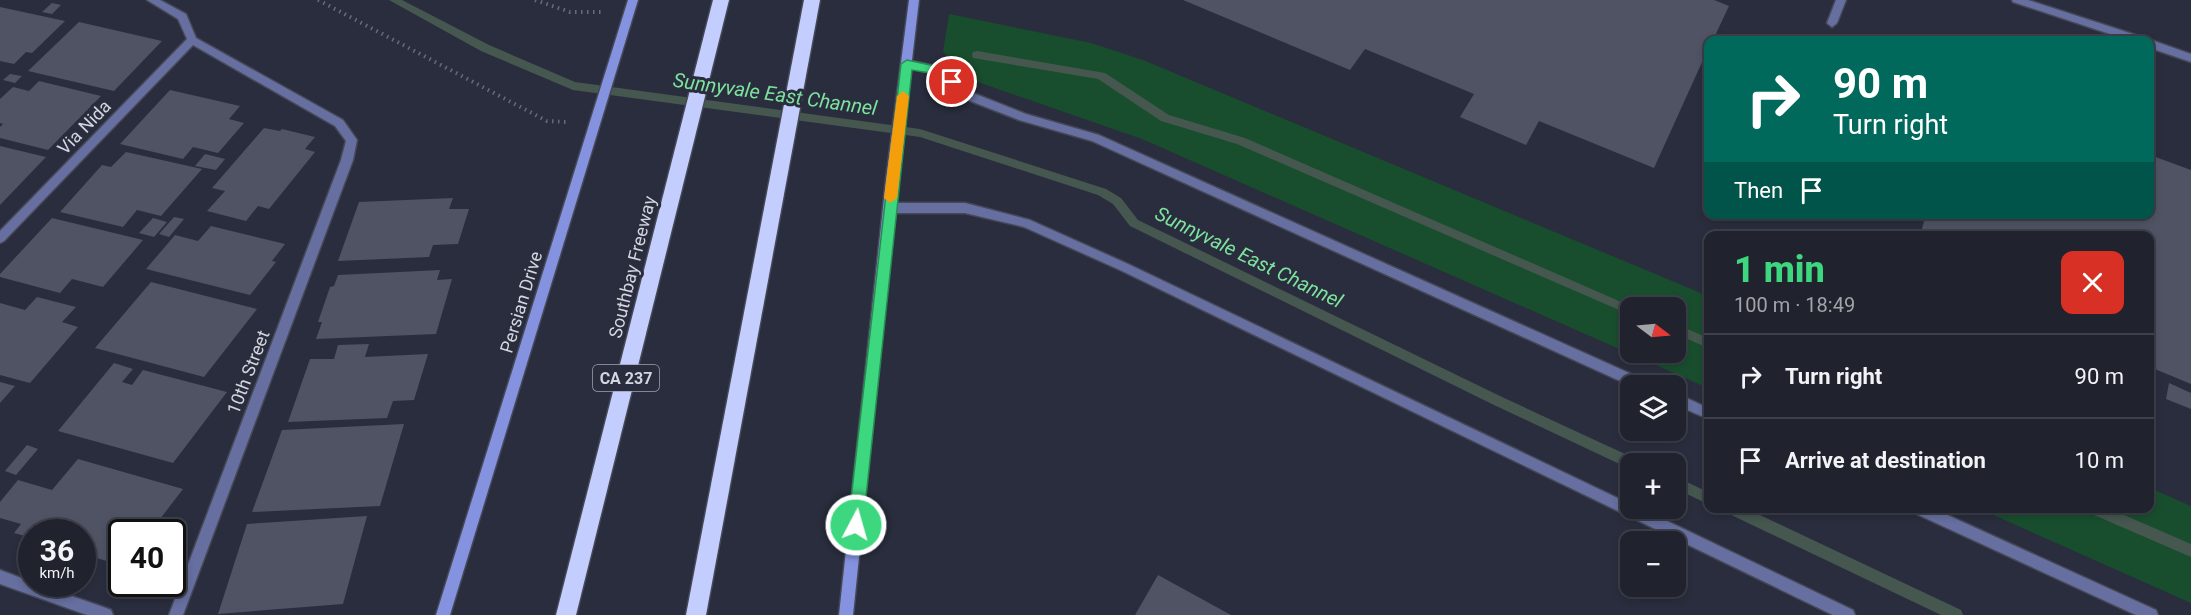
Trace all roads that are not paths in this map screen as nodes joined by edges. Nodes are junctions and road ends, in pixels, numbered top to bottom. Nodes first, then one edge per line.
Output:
1 (152, 0) edge
2 (633, 0) edge
3 (722, 0) edge
4 (812, 0) edge
5 (914, 0) edge
6 (1841, 0) edge
7 (2017, 0) edge
8 (1832, 23) dead end
9 (2126, 36) edge
10 (192, 40) junction
11 (2154, 45) edge
12 (2191, 58) edge
13 (907, 64) junction
14 (889, 208) junction
15 (0, 237) edge
16 (1621, 375) edge
17 (1686, 404) edge
18 (1704, 412) edge
19 (1928, 513) edge
20 (0, 577) edge
21 (106, 615) edge
22 (176, 615) edge
23 (443, 615) edge
24 (566, 615) edge
25 (696, 615) edge
26 (846, 615) edge
27 (1848, 615) edge
28 (2151, 615) edge

1 - 10 street
2 - 23 street, Persian Drive
3 - 24 highway, Southbay Freeway / CA 237
4 - 25 highway
5 - 13 street
6 - 8 street
7 - 9 street
10 - 15 street, Via Nida
10 - 22 street, 10th Street
11 - 12 street
13 - 14 street
13 - 16 street
14 - 26 street
14 - 27 street
17 - 18 street
19 - 28 street
20 - 21 street

